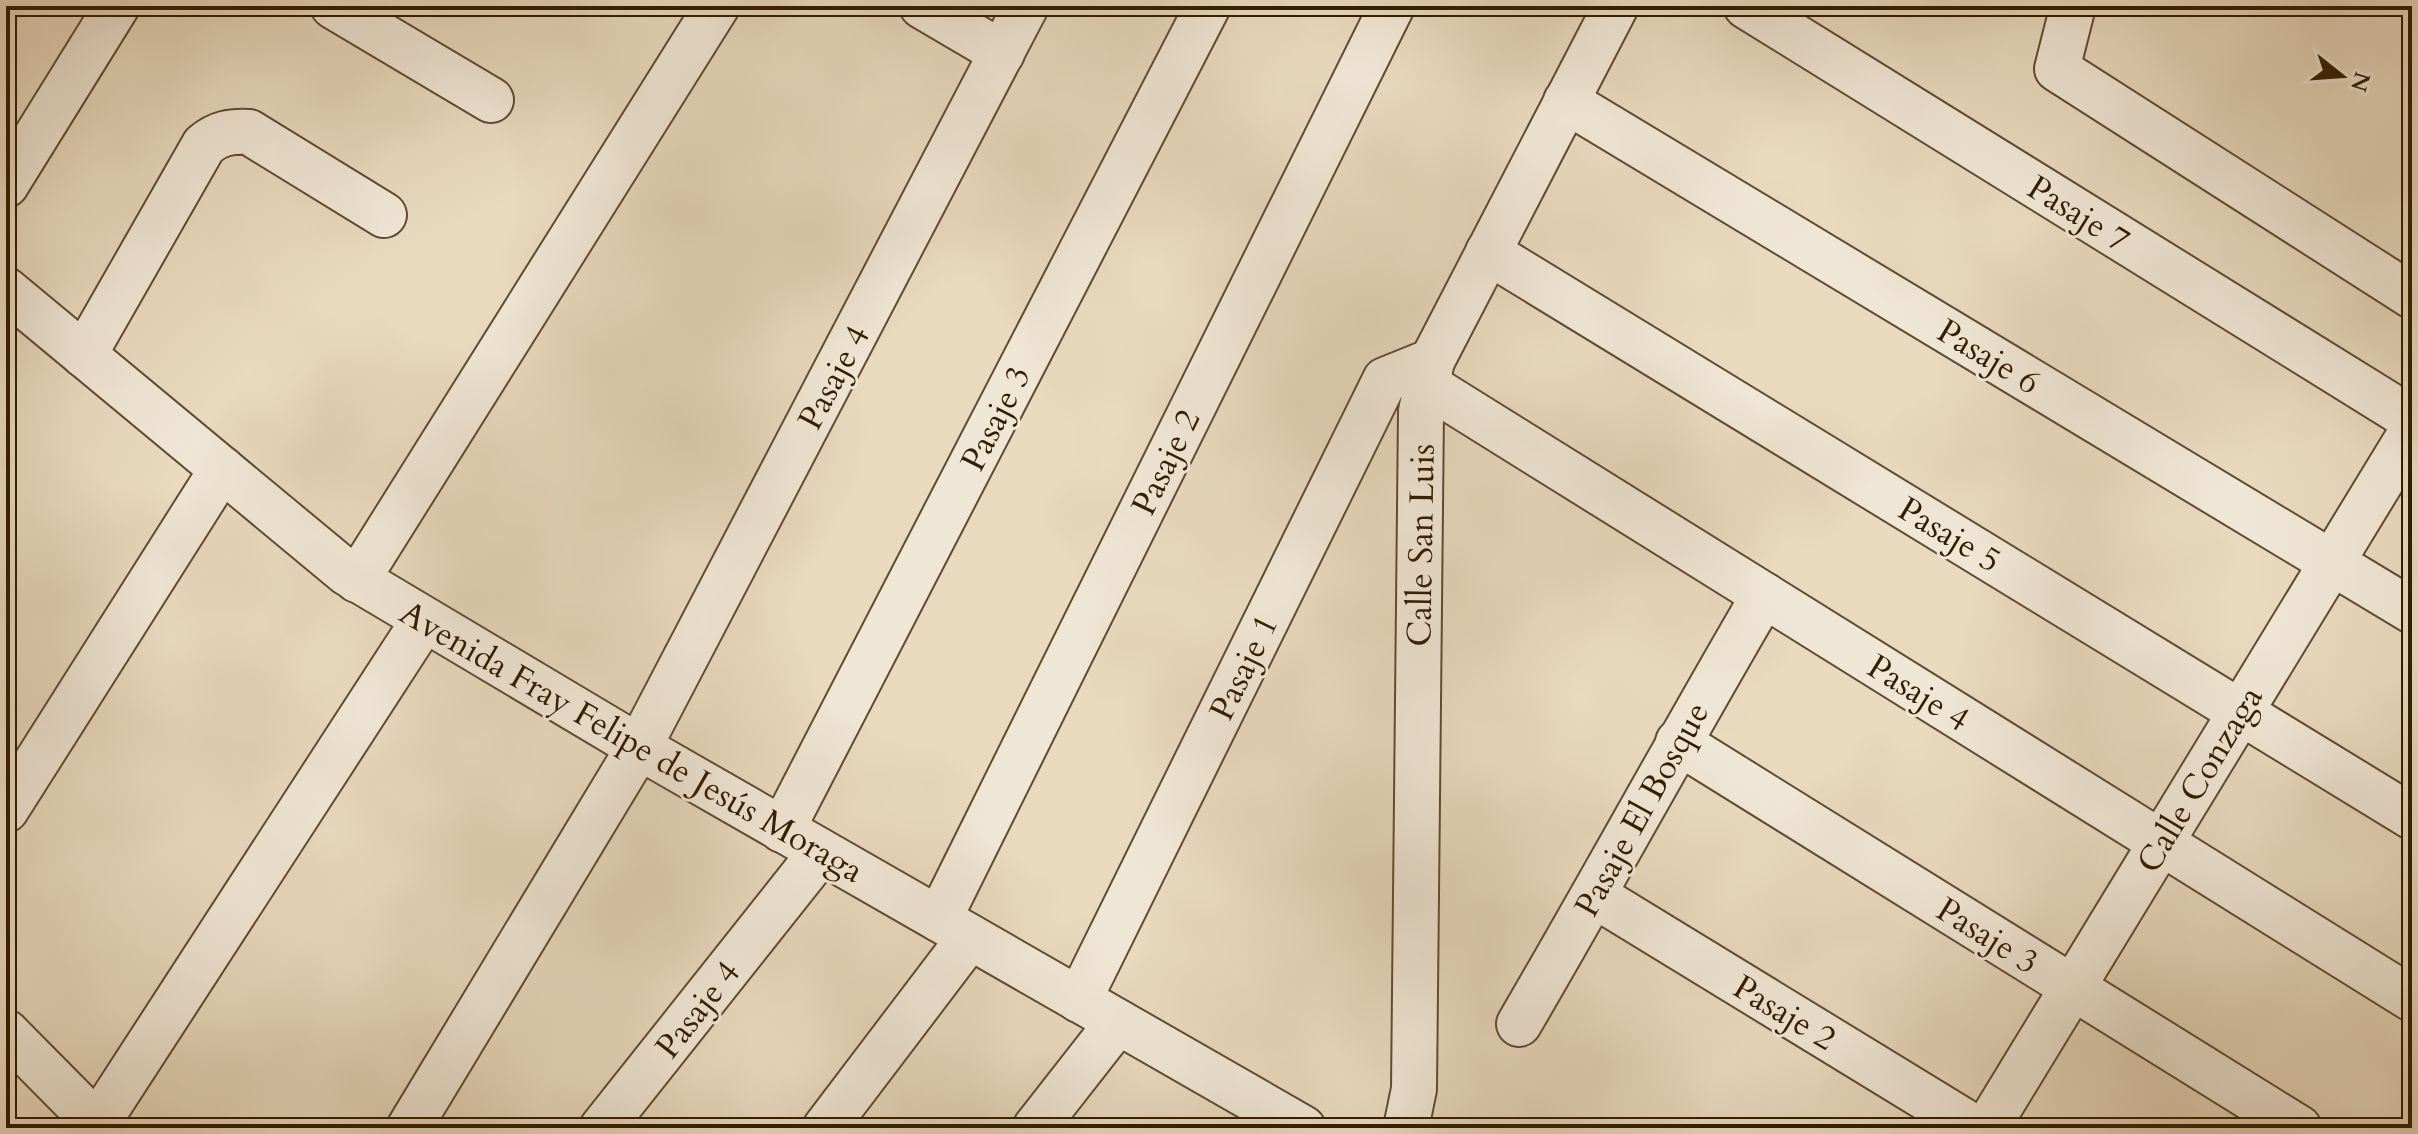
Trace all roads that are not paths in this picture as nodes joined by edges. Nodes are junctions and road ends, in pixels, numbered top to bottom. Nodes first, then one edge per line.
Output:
1 (117, 6) edge
2 (333, 6) edge
3 (717, 6) edge
4 (922, 6) edge
5 (1026, 6) edge
6 (1208, 6) edge
7 (1392, 6) edge
8 (1616, 6) edge
9 (1746, 6) edge
10 (2073, 6) edge
11 (1002, 53) junction
12 (491, 100) dead end
13 (1566, 101) junction
14 (6, 185) edge
15 (384, 215) dead end
16 (1488, 252) junction
17 (2412, 296) edge
18 (11, 307) edge
19 (84, 355) junction
20 (1429, 373) junction
21 (2403, 417) edge
22 (222, 469) junction
23 (2332, 563) junction
24 (357, 580) junction
25 (1764, 595) junction
26 (2412, 611) edge
27 (424, 620) junction
28 (2241, 712) junction
29 (1678, 742) junction
30 (639, 747) junction
31 (6, 810) edge
32 (2412, 817) edge
33 (782, 830) junction
34 (2161, 842) junction
35 (821, 852) junction
36 (1594, 895) junction
37 (955, 928) junction
38 (2072, 987) junction
39 (2412, 999) edge
40 (1079, 1000) junction
41 (1118, 1022) junction
42 (1519, 1024) dead end
43 (6, 1032) edge
44 (1275, 1121) edge
45 (99, 1126) edge
46 (409, 1128) edge
47 (602, 1128) edge
48 (825, 1128) edge
49 (1035, 1128) edge
50 (1406, 1128) edge
51 (1975, 1128) edge
52 (1987, 1128) edge
53 (2299, 1128) edge

1 - 14 street
2 - 12 street
3 - 24 street
4 - 11 street
5 - 11 street, Pasaje 4
6 - 33 street, Pasaje 3
7 - 37 street, Pasaje 2
8 - 13 street, Calle San Luis
9 - 21 street, Pasaje 7
10 - 17 street
11 - 30 street, Pasaje 4
13 - 16 street, Calle San Luis
13 - 23 street, Pasaje 6
15 - 19 street
16 - 20 street, Calle San Luis
16 - 28 street, Pasaje 5
18 - 19 street, Avenida Fray Felipe de Jesús Moraga
19 - 22 street, Avenida Fray Felipe de Jesús Moraga
20 - 25 street, Pasaje 4
20 - 40 street, Pasaje 1
20 - 50 street, Calle San Luis
21 - 23 street, Calle Conzaga
22 - 24 street, Avenida Fray Felipe de Jesús Moraga
22 - 31 street
23 - 26 street, Pasaje 6
23 - 28 street, Calle Conzaga
24 - 27 street, Avenida Fray Felipe de Jesús Moraga
25 - 29 street, Pasaje El Bosque
25 - 34 street, Pasaje 4
27 - 30 street, Avenida Fray Felipe de Jesús Moraga
27 - 45 street
28 - 32 street, Pasaje 5
28 - 34 street, Calle Conzaga
29 - 36 street, Pasaje El Bosque
29 - 38 street, Pasaje 3
30 - 33 street, Avenida Fray Felipe de Jesús Moraga
30 - 46 street, Pasaje 4
33 - 35 street, Avenida Fray Felipe de Jesús Moraga
34 - 38 street, Calle Conzaga
34 - 39 street, Pasaje 4
35 - 37 street, Avenida Fray Felipe de Jesús Moraga
35 - 47 street, Pasaje 4
36 - 42 street, Pasaje El Bosque
36 - 51 street, Pasaje 2
37 - 40 street, Avenida Fray Felipe de Jesús Moraga
37 - 48 street
38 - 52 street, Calle Conzaga
38 - 53 street, Pasaje 3
40 - 41 street, Avenida Fray Felipe de Jesús Moraga
41 - 44 street, Avenida Fray Felipe de Jesús Moraga
41 - 49 street
43 - 45 street

